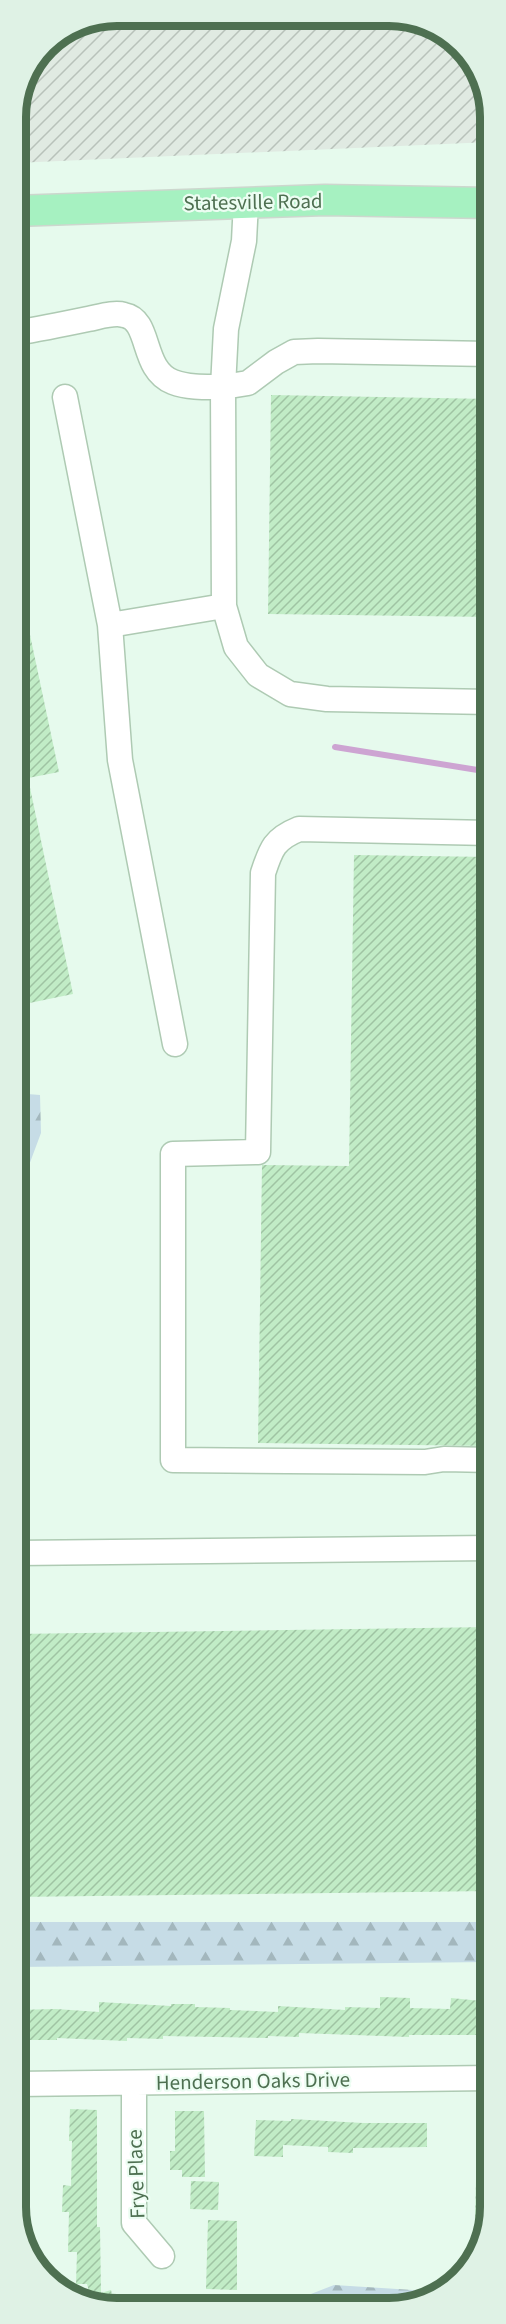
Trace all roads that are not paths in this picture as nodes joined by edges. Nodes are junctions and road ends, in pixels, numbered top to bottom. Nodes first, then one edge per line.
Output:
1 (246, 202) junction
2 (480, 203) edge
3 (26, 211) edge
4 (26, 331) edge
5 (480, 354) edge
6 (223, 387) junction
7 (65, 397) dead end
8 (224, 606) junction
9 (110, 625) junction
10 (480, 702) edge
11 (480, 832) edge
12 (175, 1044) dead end
13 (480, 1460) edge
14 (480, 1548) edge
15 (25, 1553) edge
16 (480, 2078) edge
17 (134, 2083) junction
18 (25, 2084) edge
19 (162, 2256) dead end

1 - 2 main road, Statesville Road
1 - 3 main road, Statesville Road
1 - 6 street
4 - 6 street
5 - 6 street
6 - 8 street
7 - 9 street
8 - 9 street
8 - 10 street
9 - 12 street
11 - 13 street
14 - 15 street
16 - 17 street, Henderson Oaks Drive
17 - 18 street, Henderson Oaks Drive
17 - 19 street, Frye Place

